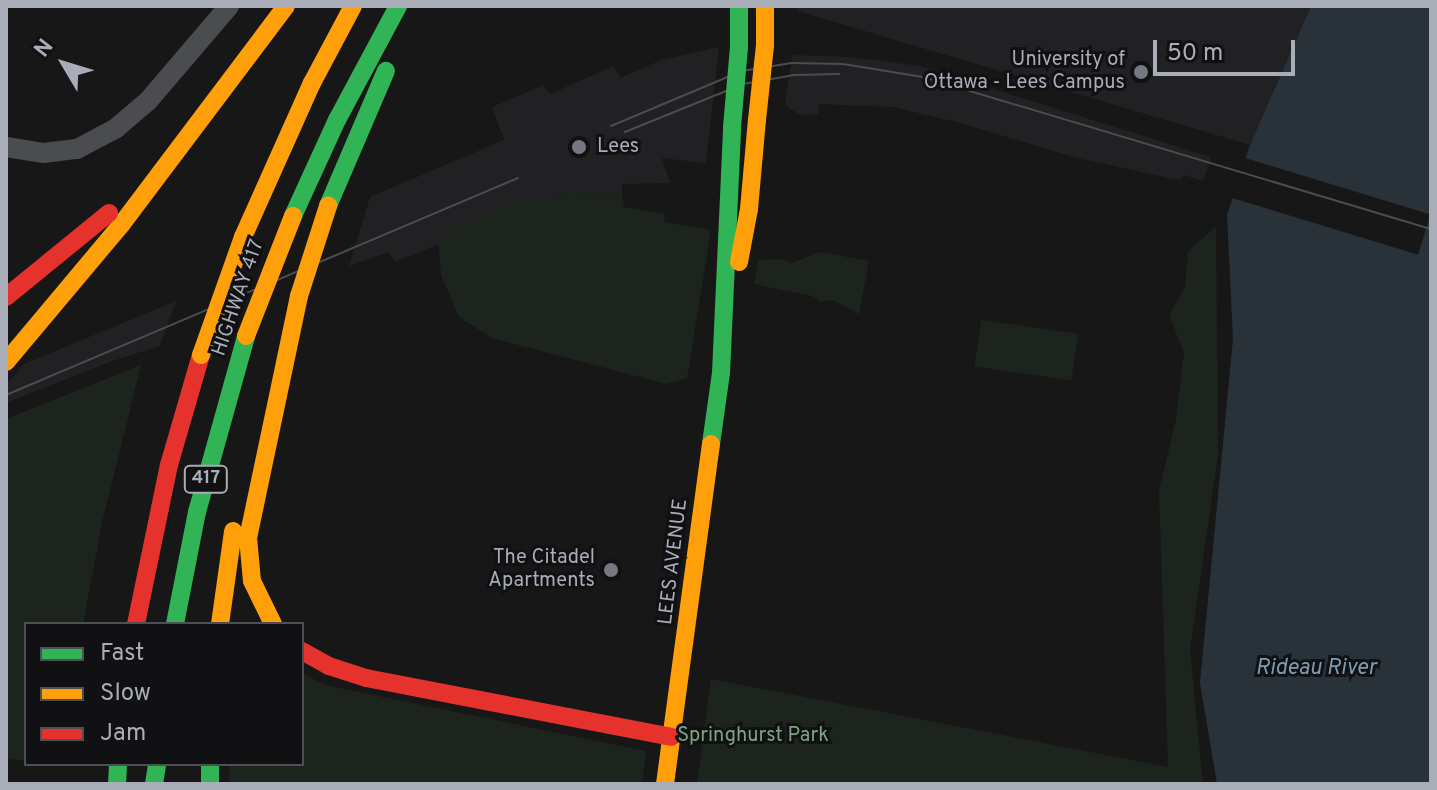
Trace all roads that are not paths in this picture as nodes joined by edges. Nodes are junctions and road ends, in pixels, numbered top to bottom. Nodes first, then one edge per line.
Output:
1 (229, 6) edge
2 (286, 6) edge
3 (353, 6) edge
4 (398, 6) edge
5 (739, 6) edge
6 (765, 6) edge
7 (392, 59) dead end
8 (6, 147) edge
9 (154, 177) junction
10 (299, 296) junction
11 (6, 297) edge
12 (723, 345) junction
13 (6, 362) edge
14 (136, 622) edge
15 (175, 622) edge
16 (220, 622) edge
17 (272, 622) edge
18 (304, 652) edge
19 (671, 737) junction
20 (665, 784) edge

1 - 8 street
2 - 9 main road
3 - 14 main road, HIGHWAY 417 / 417, bridge
4 - 15 main road, HIGHWAY 417 / 417, bridge
5 - 12 main road, LEES AVENUE, bridge
6 - 12 main road, LEES AVENUE, bridge
7 - 10 main road, bridge
9 - 11 main road
9 - 13 main road
10 - 16 main road
10 - 17 main road
12 - 19 main road, LEES AVENUE
18 - 19 main road
19 - 20 main road, LEES AVENUE

